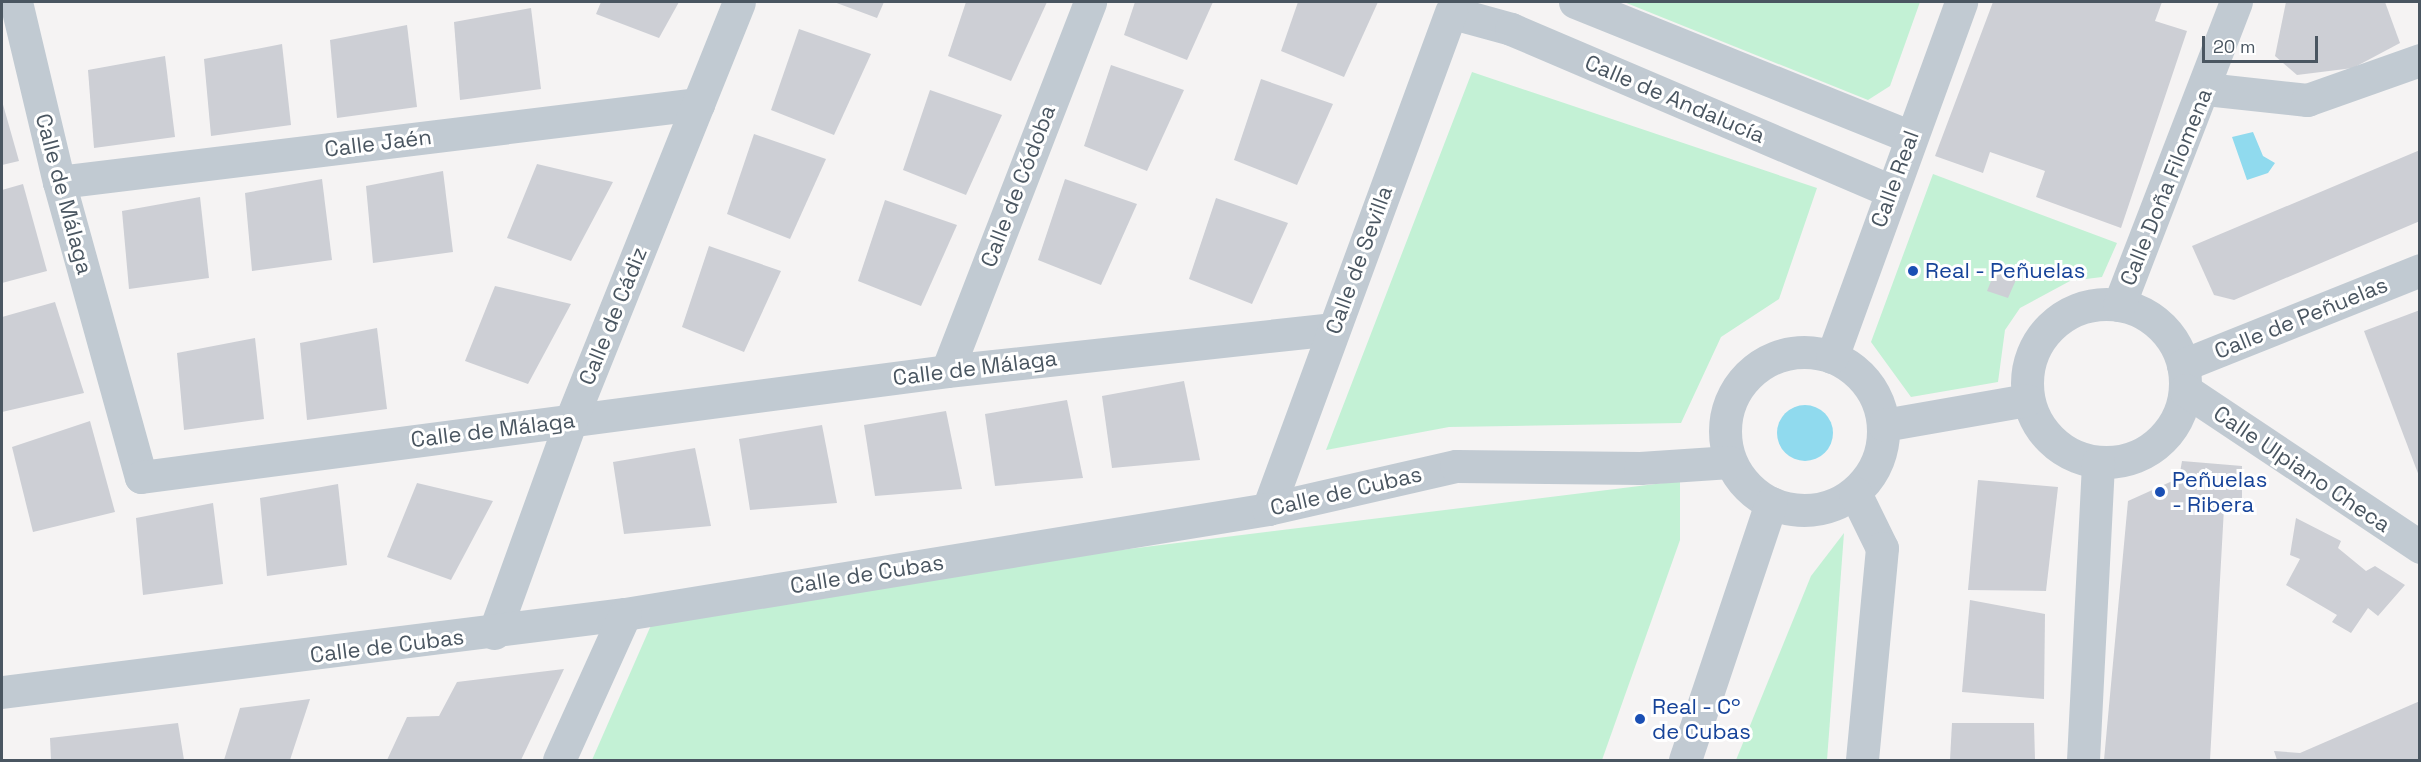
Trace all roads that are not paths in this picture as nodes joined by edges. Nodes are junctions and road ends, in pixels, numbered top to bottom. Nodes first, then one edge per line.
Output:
1 (16, 2) edge
2 (740, 2) edge
3 (1090, 2) edge
4 (1492, 2) edge
5 (1575, 2) edge
6 (1961, 2) edge
7 (2236, 2) edge
8 (1446, 7) edge
9 (2420, 60) edge
10 (2206, 89) junction
11 (698, 104) junction
12 (1910, 137) junction
13 (58, 182) junction
14 (1891, 191) junction
15 (2420, 270) edge
16 (2119, 305) junction
17 (1334, 328) junction
18 (1832, 357) junction
19 (947, 371) junction
20 (2185, 378) junction
21 (2027, 400) junction
22 (572, 420) junction
23 (1884, 425) junction
24 (1731, 462) junction
25 (2097, 462) junction
26 (1855, 493) junction
27 (1771, 503) junction
28 (1268, 508) junction
29 (2420, 547) edge
30 (625, 614) junction
31 (494, 633) junction
32 (2, 692) edge
33 (559, 760) edge
34 (1685, 760) edge
35 (1862, 760) edge
36 (2083, 760) edge

1 - 13 street, Calle de Málaga
2 - 11 street, Calle de Cádiz
3 - 19 street, Calle de Códoba
4 - 8 street
5 - 12 street
6 - 12 street, Calle Real
7 - 10 street, Calle Doña Filomena
8 - 14 street, Calle de Andalucía
8 - 17 street, Calle de Sevilla
9 - 10 street
10 - 16 street, Calle Doña Filomena
11 - 13 street, Calle Jaén
11 - 22 street, Calle de Cádiz
12 - 14 street, Calle Real
13 - 22 street, Calle de Málaga
14 - 18 street, Calle Real
15 - 20 street, Calle de Peñuelas
16 - 20 street
16 - 21 street
17 - 19 street, Calle de Málaga
17 - 28 street, Calle de Sevilla
18 - 23 street
18 - 24 street
19 - 22 street, Calle de Málaga
20 - 25 street
20 - 29 street, Calle Ulpiano Checa
21 - 23 street
21 - 25 street
22 - 31 street, Calle de Cádiz
23 - 26 street
24 - 27 street
24 - 28 street, Calle de Cubas
25 - 36 street
26 - 27 street
26 - 35 street
27 - 34 street
28 - 30 street, Calle de Cubas
30 - 31 street, Calle de Cubas
30 - 33 street
31 - 32 street, Calle de Cubas

